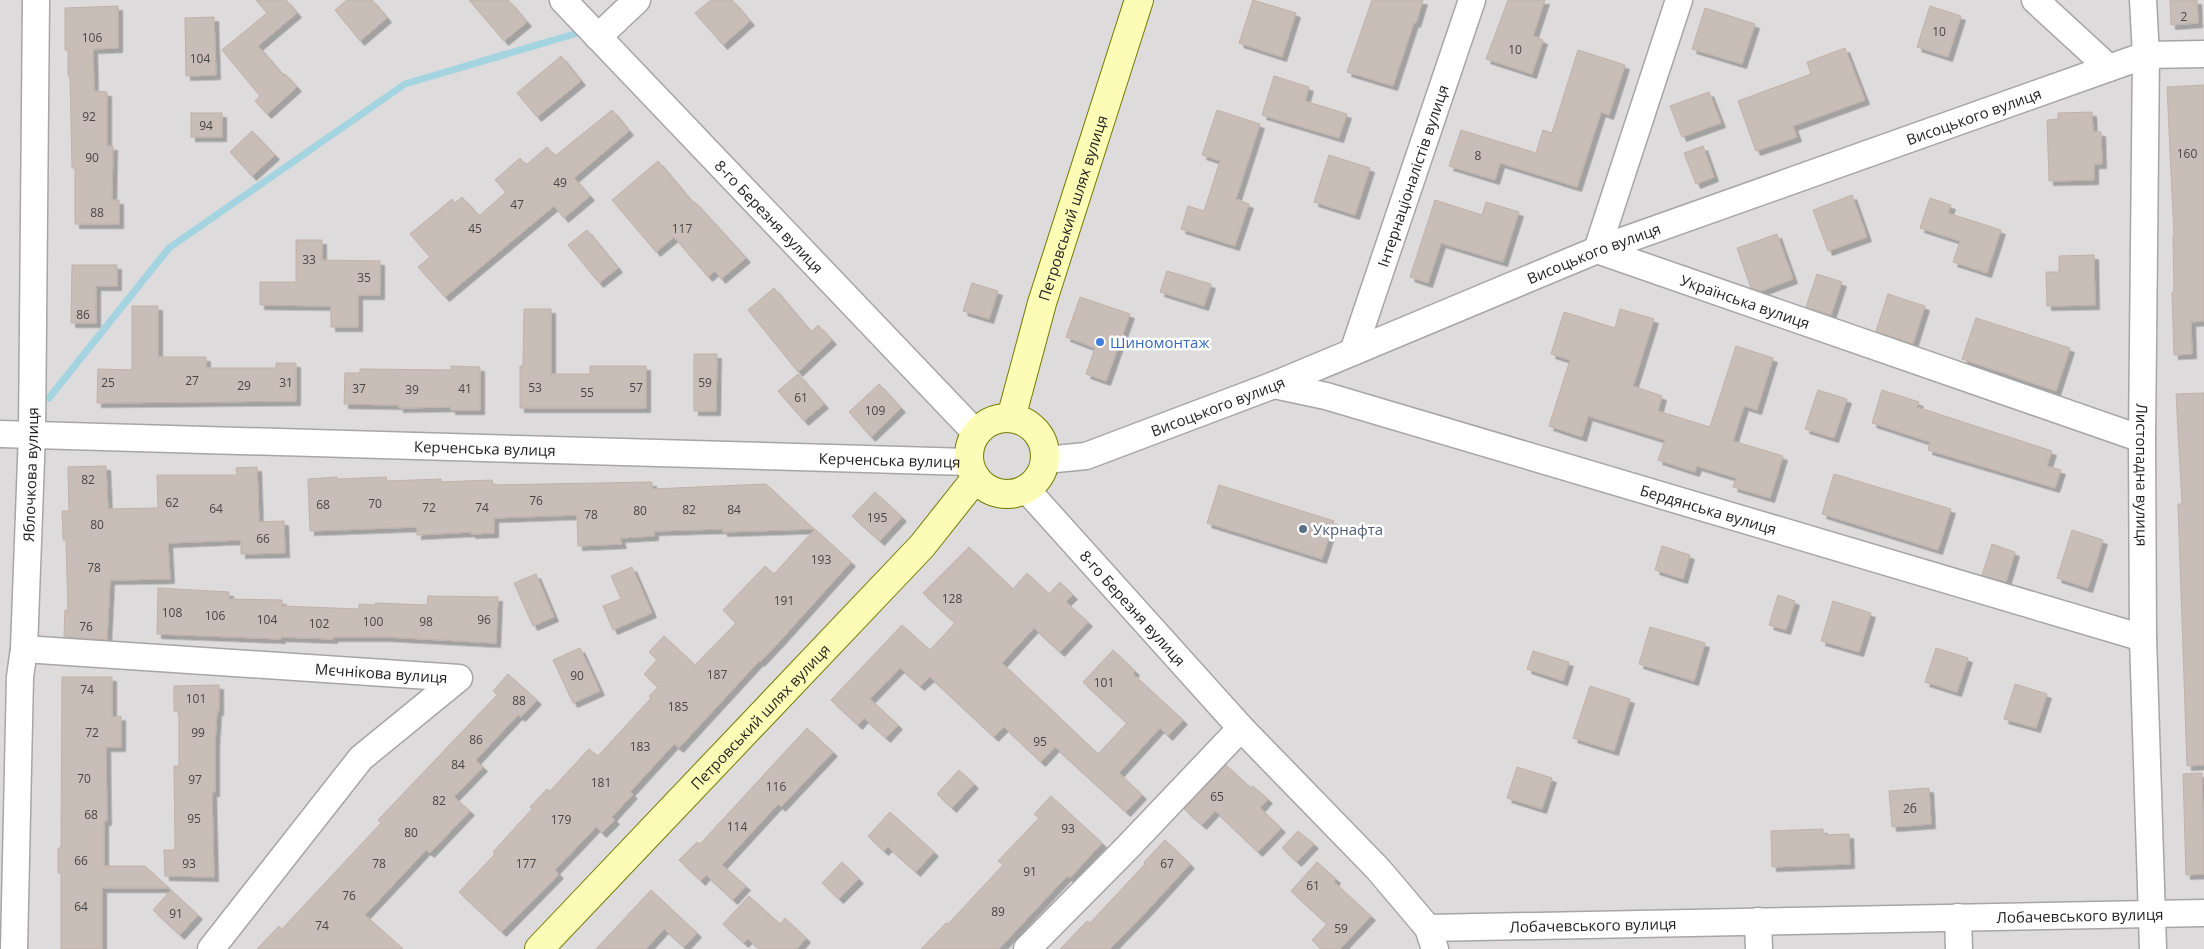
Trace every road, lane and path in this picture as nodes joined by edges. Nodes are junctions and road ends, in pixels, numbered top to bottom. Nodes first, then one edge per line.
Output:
1 (36, 0) edge
2 (563, 0) edge
3 (636, 0) edge
4 (1139, 0) edge
5 (1472, 0) edge
6 (1679, 0) edge
7 (2035, 0) edge
8 (2143, 0) edge
9 (598, 37) junction
10 (2204, 54) edge
11 (2146, 55) junction
12 (2108, 68) junction
13 (1598, 250) junction
14 (1353, 352) junction
15 (1274, 385) junction
16 (1010, 418) junction
17 (32, 433) junction
18 (976, 433) junction
19 (0, 434) edge
20 (2142, 439) junction
21 (1045, 460) junction
22 (973, 470) junction
23 (1026, 489) junction
24 (2144, 638) junction
25 (24, 650) junction
26 (1241, 728) junction
27 (2204, 913) edge
28 (2152, 914) junction
29 (1958, 917) junction
30 (1758, 921) junction
31 (1431, 938) edge
32 (14, 949) edge
33 (211, 949) edge
34 (539, 949) edge
35 (1027, 949) edge
36 (1759, 949) edge
37 (1959, 949) edge
38 (2153, 949) edge

1 - 17 street, Яблочкова вулиця
2 - 9 street, 8-го Березня вулиця
3 - 9 street
4 - 16 street, Петровський шлях вулиця
5 - 14 street, Інтернаціоналістів вулиця
6 - 13 street
7 - 12 street
8 - 11 street, Листопадна вулиця
9 - 18 street, 8-го Березня вулиця
10 - 11 street, Висоцького вулиця
11 - 12 street, Висоцького вулиця
11 - 20 street, Листопадна вулиця
12 - 13 street, Висоцького вулиця
13 - 14 street, Висоцького вулиця
13 - 20 street, Українська вулиця
14 - 15 street, Висоцького вулиця
15 - 21 street, Висоцького вулиця
15 - 24 street, Бердянська вулиця
16 - 18 street
16 - 21 street
17 - 19 street, Керченська вулиця
17 - 22 street, Керченська вулиця
17 - 25 street, Яблочкова вулиця
18 - 22 street, Петровський шлях вулиця
20 - 24 street, Листопадна вулиця
21 - 23 street
22 - 23 street
22 - 34 street, Петровський шлях вулиця
23 - 26 street, 8-го Березня вулиця
24 - 28 street, Листопадна вулиця
25 - 32 street, Яблочкова вулиця
25 - 33 street, Мєчнікова вулиця
26 - 31 street, 8-го Березня вулиця
26 - 35 street
27 - 28 street, Лобачевського вулиця
28 - 29 street, Лобачевського вулиця
28 - 38 street, Листопадна вулиця
29 - 30 street, Лобачевського вулиця
29 - 37 street
30 - 31 street, Лобачевського вулиця
30 - 36 street

